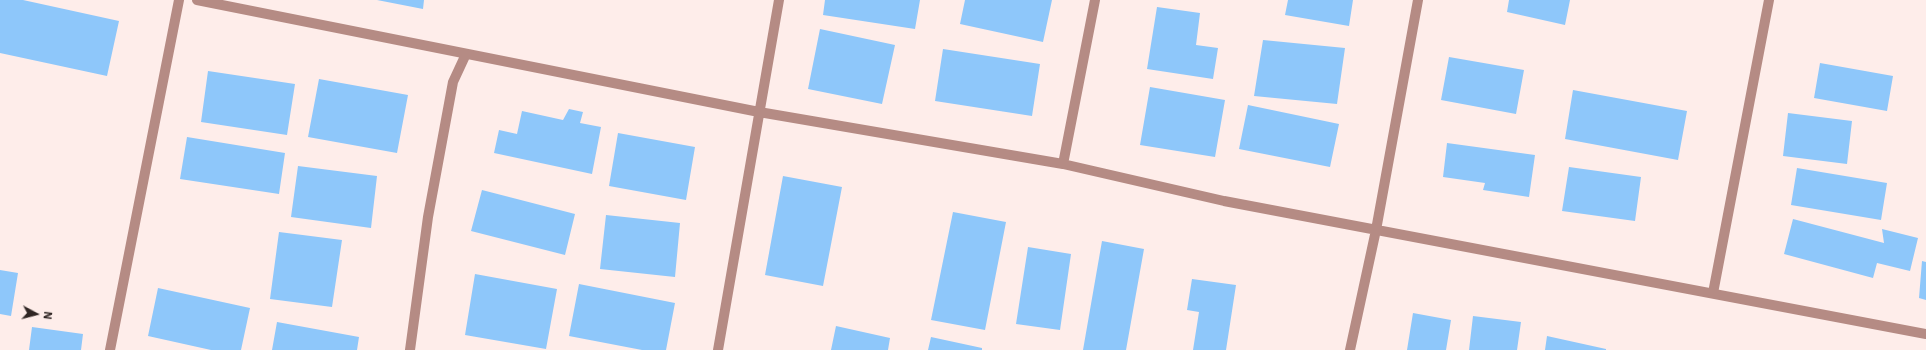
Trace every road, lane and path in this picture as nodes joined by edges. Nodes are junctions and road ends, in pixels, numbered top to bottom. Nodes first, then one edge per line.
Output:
1 (179, 0) edge
2 (198, 0) edge
3 (779, 0) edge
4 (1095, 0) edge
5 (1418, 0) edge
6 (1769, 0) edge
7 (466, 54) junction
8 (759, 112) junction
9 (1063, 164) junction
10 (1376, 230) junction
11 (1713, 294) junction
12 (1926, 334) edge
13 (110, 350) edge
14 (410, 350) edge
15 (718, 350) edge
16 (1350, 350) edge

1 - 13 street
2 - 7 street
3 - 8 street
4 - 9 street
5 - 10 street
6 - 11 street
7 - 8 street
7 - 14 street
8 - 9 street
8 - 15 street
9 - 10 street
10 - 11 street
10 - 16 street
11 - 12 street

